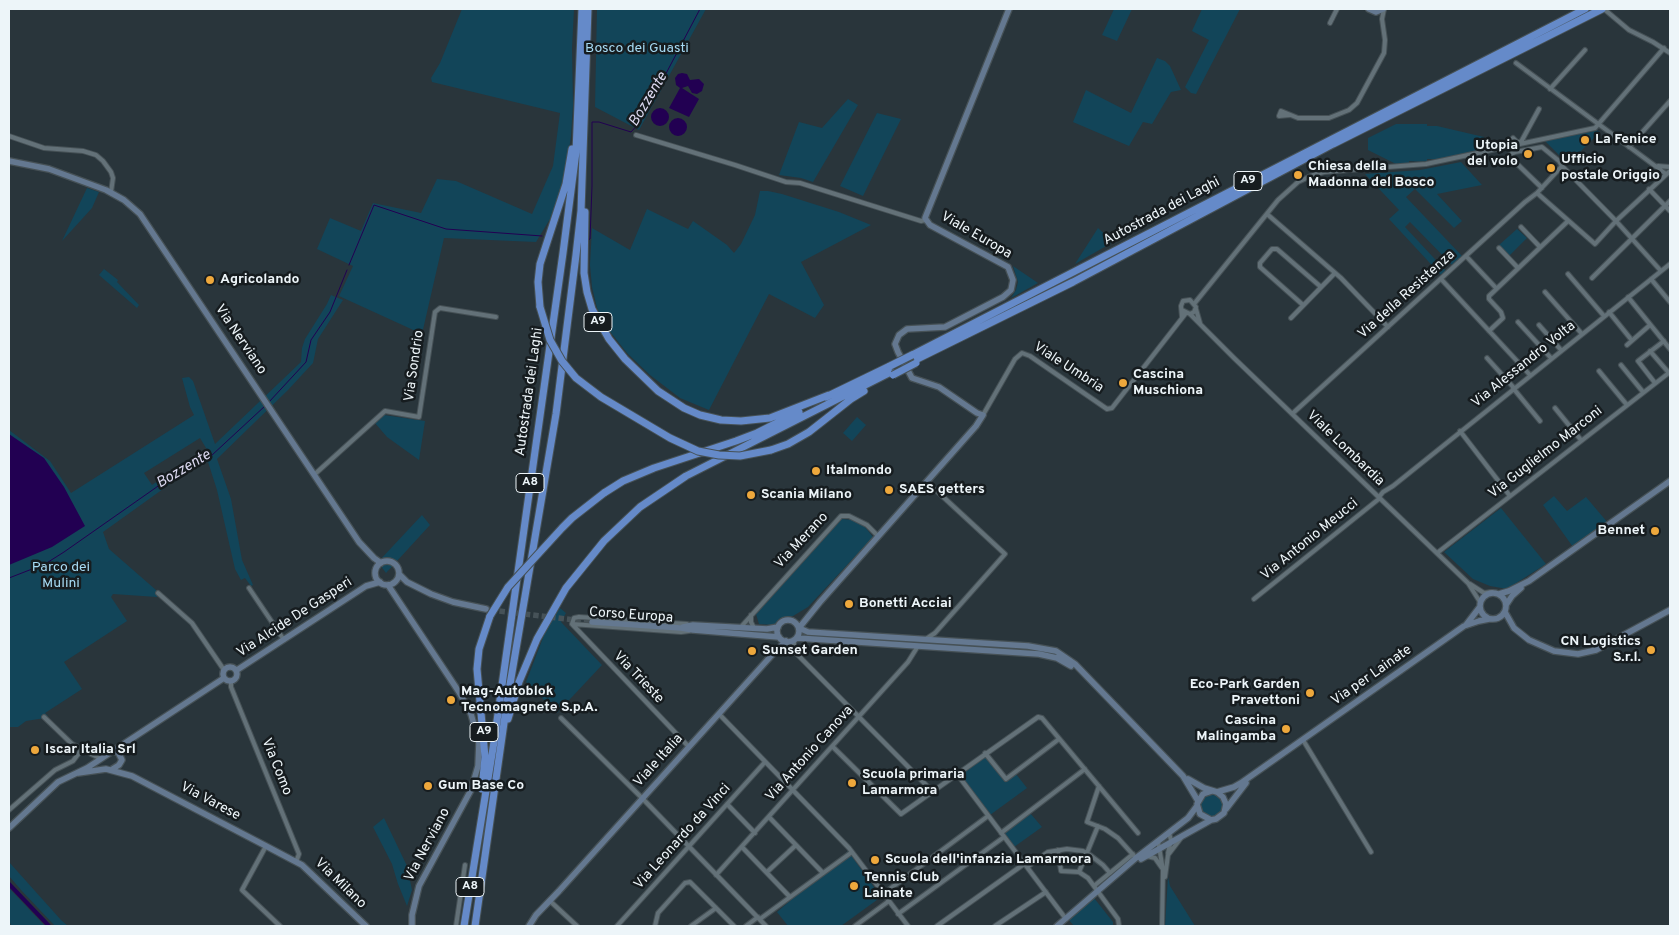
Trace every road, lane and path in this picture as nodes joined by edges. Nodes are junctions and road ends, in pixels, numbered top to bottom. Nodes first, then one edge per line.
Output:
1 (582, 9) edge
2 (588, 9) edge
3 (1010, 9) edge
4 (1338, 9) edge
5 (1369, 9) edge
6 (1384, 9) edge
7 (1585, 9) edge
8 (1603, 9) edge
9 (1376, 12) junction
10 (1382, 20) junction
11 (1330, 23) dead end
12 (1664, 48) junction
13 (587, 50) junction
14 (1585, 50) dead end
15 (1670, 53) edge
16 (1516, 63) dead end
17 (1550, 89) junction
18 (1670, 101) edge
19 (1539, 109) dead end
20 (1290, 115) dead end
21 (578, 117) junction
22 (1599, 125) junction
23 (636, 135) dead end
24 (9, 136) edge
25 (1516, 143) junction
26 (1629, 146) junction
27 (9, 161) edge
28 (1562, 166) junction
29 (1656, 166) junction
30 (1669, 171) edge
31 (1542, 188) junction
32 (1650, 189) junction
33 (111, 192) junction
34 (1537, 193) junction
35 (1670, 201) edge
36 (1665, 206) junction
37 (1670, 211) edge
38 (1267, 214) junction
39 (926, 220) junction
40 (1568, 221) junction
41 (1616, 221) junction
42 (1521, 227) dead end
43 (1633, 239) junction
44 (1540, 247) junction
45 (1499, 248) dead end
46 (1466, 256) junction
47 (1670, 264) edge
48 (1518, 268) junction
49 (1661, 271) junction
50 (1335, 273) junction
51 (1568, 274) dead end
52 (1592, 278) dead end
53 (1441, 279) junction
54 (1651, 279) junction
55 (1321, 287) junction
56 (1496, 288) junction
57 (1545, 292) dead end
58 (1628, 297) junction
59 (1670, 302) edge
60 (1303, 305) junction
61 (1195, 306) junction
62 (1186, 312) junction
63 (1609, 312) junction
64 (1604, 316) junction
65 (496, 317) dead end
66 (1291, 318) dead end
67 (1518, 322) dead end
68 (1539, 325) dead end
69 (1650, 325) junction
70 (1388, 327) junction
71 (1206, 331) junction
72 (1489, 331) junction
73 (1582, 334) junction
74 (1630, 338) dead end
75 (1664, 341) junction
76 (1627, 345) dead end
77 (1670, 349) edge
78 (1561, 350) junction
79 (1650, 351) junction
80 (1487, 358) dead end
81 (1551, 358) junction
82 (914, 360) junction
83 (1622, 365) dead end
84 (891, 371) junction
85 (1599, 371) dead end
86 (1669, 372) edge
87 (1530, 375) junction
88 (1655, 383) junction
89 (1514, 388) junction
90 (1644, 392) junction
91 (829, 395) junction
92 (1627, 405) junction
93 (1555, 408) dead end
94 (1292, 414) junction
95 (983, 415) junction
96 (1540, 421) dead end
97 (1460, 431) junction
98 (1581, 440) junction
99 (314, 474) junction
100 (927, 481) junction
101 (1670, 481) edge
102 (1510, 496) junction
103 (1380, 498) junction
104 (878, 536) junction
105 (1437, 553) junction
106 (379, 565) junction
107 (375, 575) junction
108 (394, 580) junction
109 (1529, 581) junction
110 (380, 582) junction
111 (1468, 583) junction
112 (366, 586) junction
113 (249, 588) dead end
114 (1492, 592) junction
115 (158, 593) dead end
116 (1499, 594) junction
117 (1254, 599) dead end
118 (820, 602) junction
119 (1480, 605) junction
120 (1506, 605) junction
121 (1670, 610) edge
122 (1505, 612) junction
123 (488, 613) junction
124 (752, 615) junction
125 (1491, 619) junction
126 (590, 622) junction
127 (794, 622) junction
128 (572, 624) junction
129 (1464, 626) junction
130 (778, 627) junction
131 (693, 628) junction
132 (740, 628) junction
133 (754, 628) junction
134 (799, 628) junction
135 (1514, 628) junction
136 (783, 639) junction
137 (796, 639) junction
138 (284, 640) junction
139 (924, 640) junction
140 (918, 646) junction
141 (794, 650) junction
142 (224, 670) junction
143 (237, 670) junction
144 (224, 678) junction
145 (231, 681) junction
146 (1118, 709) junction
147 (719, 714) junction
148 (44, 717) dead end
149 (859, 717) junction
150 (561, 718) dead end
151 (1059, 739) junction
152 (1303, 740) junction
153 (128, 741) junction
154 (501, 745) junction
155 (834, 746) junction
156 (689, 747) junction
157 (82, 749) junction
158 (112, 751) junction
159 (985, 753) junction
160 (100, 759) junction
161 (121, 759) junction
162 (766, 762) junction
163 (1085, 769) junction
164 (108, 770) junction
165 (78, 773) junction
166 (957, 774) junction
167 (132, 776) junction
168 (1183, 776) junction
169 (1252, 776) junction
170 (1098, 786) junction
171 (793, 791) junction
172 (932, 791) junction
173 (1214, 791) junction
174 (642, 798) junction
175 (727, 804) junction
176 (1197, 804) junction
177 (1226, 809) junction
178 (9, 810) edge
179 (988, 816) junction
180 (769, 817) junction
181 (1211, 820) junction
182 (1098, 826) junction
183 (9, 828) edge
184 (755, 833) junction
185 (1138, 833) dead end
186 (1169, 833) junction
187 (1003, 835) junction
188 (1183, 835) junction
189 (1158, 841) junction
190 (1170, 842) junction
191 (796, 844) junction
192 (266, 846) junction
193 (689, 847) junction
194 (742, 847) junction
195 (476, 849) junction
196 (1159, 849) junction
197 (1058, 850) junction
198 (852, 852) junction
199 (1372, 852) dead end
200 (1086, 853) junction
201 (1168, 855) junction
202 (1134, 856) junction
203 (1144, 856) junction
204 (296, 862) junction
205 (465, 865) dead end
206 (1128, 865) junction
207 (1026, 866) junction
208 (1163, 870) junction
209 (767, 872) junction
210 (1078, 872) junction
211 (823, 873) junction
212 (1110, 873) junction
213 (716, 875) junction
214 (1096, 889) junction
215 (1046, 892) junction
216 (883, 894) junction
217 (790, 897) junction
218 (551, 900) junction
219 (888, 901) junction
220 (1162, 901) junction
221 (716, 908) junction
222 (767, 914) junction
223 (898, 914) junction
224 (759, 918) junction
225 (1066, 919) junction
226 (280, 926) edge
227 (366, 926) edge
228 (412, 926) edge
229 (456, 926) edge
230 (464, 926) edge
231 (474, 926) edge
232 (529, 926) edge
233 (576, 926) edge
234 (617, 926) edge
235 (655, 926) edge
236 (691, 926) edge
237 (734, 926) edge
238 (746, 926) edge
239 (767, 926) edge
240 (855, 926) edge
241 (908, 926) edge
242 (937, 926) edge
243 (995, 926) edge
244 (1057, 926) edge
245 (1119, 926) edge
246 (1162, 926) edge

1 - 21 highway, Autostrada dei Laghi / A8
2 - 13 highway, Autostrada dei Laghi / A8
3 - 39 street, Viale Europa
4 - 11 street
5 - 9 street
6 - 9 street
6 - 10 street
7 - 82 highway, Autostrada dei Laghi / A9
8 - 12 street
8 - 82 highway, Autostrada dei Laghi / A9
9 - 10 street
10 - 20 street
12 - 15 street
12 - 22 street
13 - 91 highway, A9
13 - 154 highway, Autostrada dei Laghi / A8
14 - 17 street
16 - 17 street
17 - 22 street
18 - 26 street
19 - 25 street
21 - 84 highway, A9, bridge
21 - 195 highway, Autostrada dei Laghi / A8
22 - 25 street
22 - 26 street
23 - 39 street, Viale Europa
24 - 33 street
25 - 38 street
26 - 29 street
27 - 33 street, Via Nerviano
28 - 31 street, Via della Resistenza
28 - 31 street
28 - 41 street
29 - 30 street
29 - 30 street
30 - 32 street
31 - 34 street, Via della Resistenza
32 - 36 street
32 - 41 street
33 - 99 street, Via Nerviano
34 - 40 street
34 - 46 street, Via della Resistenza
35 - 36 street
36 - 37 street
36 - 43 street
38 - 50 street
38 - 61 street
39 - 95 street, Viale Europa
40 - 41 street
40 - 44 street
41 - 43 street
42 - 44 street
43 - 49 street
43 - 52 street
44 - 48 street
45 - 48 street
46 - 53 street, Via della Resistenza
46 - 56 street
47 - 49 street, Via Alessandro Volta
48 - 56 street
49 - 54 street, Via Alessandro Volta
50 - 55 street
50 - 70 street
51 - 64 street
53 - 70 street, Via della Resistenza
53 - 72 street
54 - 58 street, Via Alessandro Volta
54 - 59 street
55 - 60 street
55 - 60 street
56 - 72 street
57 - 73 street
58 - 63 street, Via Alessandro Volta
58 - 69 street
60 - 66 street
61 - 62 street
61 - 62 street
61 - 71 street
62 - 71 street, Viale Lombardia
62 - 95 street, Viale Umbria
63 - 64 street, Via Alessandro Volta
63 - 74 street
64 - 73 street, Via Alessandro Volta
65 - 99 street, Via Sondrio
67 - 81 street
68 - 78 street
69 - 75 street
69 - 76 street
70 - 94 street, Via della Resistenza
71 - 94 street, Viale Lombardia
72 - 87 street
73 - 78 street, Via Alessandro Volta
75 - 77 street
75 - 79 street
78 - 81 street, Via Alessandro Volta
79 - 86 street
79 - 88 street
80 - 89 street
81 - 87 street, Via Alessandro Volta
82 - 84 highway, Autostrada dei Laghi / A9, bridge
83 - 90 street
84 - 91 highway, Autostrada dei Laghi / A9
84 - 154 highway, A9
85 - 92 street
86 - 88 street, Via Guglielmo Marconi
87 - 89 street, Via Alessandro Volta
88 - 90 street, Via Guglielmo Marconi
89 - 96 street
89 - 97 street, Via Alessandro Volta
90 - 92 street, Via Guglielmo Marconi
91 - 123 highway, A9, bridge
92 - 98 street, Via Guglielmo Marconi
93 - 98 street
94 - 103 street, Viale Lombardia
95 - 100 street, Viale Umbria
97 - 102 street
97 - 103 street, Via Alessandro Volta
98 - 102 street, Via Guglielmo Marconi
99 - 106 street, Via Nerviano
100 - 104 street
100 - 139 street
101 - 109 street
102 - 105 street, Via Guglielmo Marconi
103 - 105 street, Viale Lombardia
103 - 117 street, Via Antonio Meucci
104 - 118 street
104 - 124 street, Via Merano
105 - 111 street, Viale Lombardia
106 - 107 street
106 - 108 street
107 - 110 street
107 - 112 street, Via Alcide De Gasperi
108 - 110 street
108 - 123 street
108 - 228 street, Via Nerviano
109 - 116 street
109 - 120 street
110 - 112 street, Via Alcide De Gasperi
111 - 114 street, Viale Lombardia
111 - 119 street, Viale Lombardia
112 - 138 street, Via Alcide De Gasperi
113 - 138 street
114 - 116 street
114 - 119 street
115 - 142 street
116 - 120 street
118 - 127 street
118 - 134 street
119 - 125 street
119 - 129 street, Via per Lainate
120 - 122 street
121 - 135 street
122 - 125 street
122 - 135 street
123 - 195 highway, A9
124 - 132 street, Via Merano
124 - 133 street
125 - 129 street, Via per Lainate
125 - 135 street
126 - 128 street, Corso Europa
126 - 128 street, Corso Europa
126 - 131 street, Corso Europa
126 - 131 street
126 - 131 street, Corso Europa
127 - 130 street
127 - 134 street
128 - 156 street, Via Trieste
129 - 152 street, Via per Lainate
130 - 133 street, Corso Europa
130 - 136 street
131 - 132 street, Corso Europa
131 - 136 street, Corso Europa
132 - 133 street, Corso Europa
134 - 137 street
134 - 139 street
136 - 137 street
136 - 141 street
136 - 147 street, Viale Italia
137 - 140 street
137 - 141 street
138 - 143 street, Via Alcide De Gasperi
139 - 146 street
140 - 146 street
140 - 149 street, Via Antonio Canova
141 - 149 street
142 - 143 street, Via Alcide De Gasperi
142 - 144 street, Via Alcide De Gasperi
143 - 145 street, Via Alcide De Gasperi
144 - 145 street
144 - 153 street
145 - 204 street, Via Como
146 - 168 street
147 - 156 street, Viale Italia
147 - 162 street
148 - 157 street
149 - 155 street, Via Antonio Canova
149 - 172 street
150 - 174 street
151 - 159 street
151 - 159 street
151 - 163 street
152 - 169 street, Via per Lainate
152 - 199 street
153 - 158 street
153 - 161 street
154 - 231 highway, Autostrada dei Laghi / A8
155 - 171 street, Via Antonio Canova
155 - 172 street
156 - 174 street, Viale Italia
157 - 160 street
157 - 178 street
158 - 160 street
158 - 161 street
159 - 166 street
160 - 164 street
160 - 165 street
161 - 164 street
161 - 167 street
162 - 171 street
162 - 175 street, Via Leonardo da Vinci
163 - 170 street
163 - 187 street
164 - 165 street
164 - 167 street, Via Varese
165 - 183 street
166 - 172 street
166 - 179 street
167 - 192 street, Via Varese
168 - 173 street
168 - 176 street
169 - 173 street
169 - 177 street
170 - 182 street
170 - 185 street
171 - 180 street, Via Antonio Canova
171 - 198 street
173 - 176 street
173 - 177 street
174 - 193 street
174 - 218 street, Viale Italia
175 - 184 street
175 - 193 street, Via Leonardo da Vinci
176 - 181 street
176 - 186 street
177 - 181 street
179 - 187 street
179 - 216 street
180 - 184 street, Via Antonio Canova
180 - 191 street
181 - 188 street
182 - 200 street
182 - 202 street
184 - 194 street, Via Antonio Canova
186 - 189 street
186 - 190 street
187 - 207 street
187 - 223 street
188 - 190 street
188 - 201 street
189 - 196 street
189 - 202 street
190 - 196 street
190 - 201 street
191 - 209 street
191 - 211 street
192 - 204 street, Via Varese
192 - 226 street
193 - 213 street
193 - 234 street, Via Leonardo da Vinci
194 - 209 street
194 - 213 street, Via Antonio Canova
195 - 230 highway, Autostrada dei Laghi / A8
196 - 203 street
196 - 208 street
197 - 200 street
197 - 207 street
197 - 210 street
198 - 211 street
198 - 216 street
200 - 210 street
200 - 212 street
201 - 220 street
202 - 206 street
202 - 212 street
203 - 206 street
203 - 208 street
204 - 227 street, Via Milano
205 - 229 street
206 - 214 street
207 - 215 street
207 - 242 street
208 - 220 street
209 - 217 street
210 - 214 street
211 - 217 street
212 - 214 street
213 - 224 street
214 - 225 street
214 - 245 street
215 - 225 street
215 - 243 street
216 - 219 street
217 - 222 street
218 - 232 street, Viale Italia
218 - 233 street
219 - 223 street
219 - 240 street
220 - 246 street
221 - 235 street
221 - 236 street
221 - 237 street
222 - 224 street
222 - 239 street
223 - 241 street
224 - 238 street
224 - 239 street
225 - 244 street

